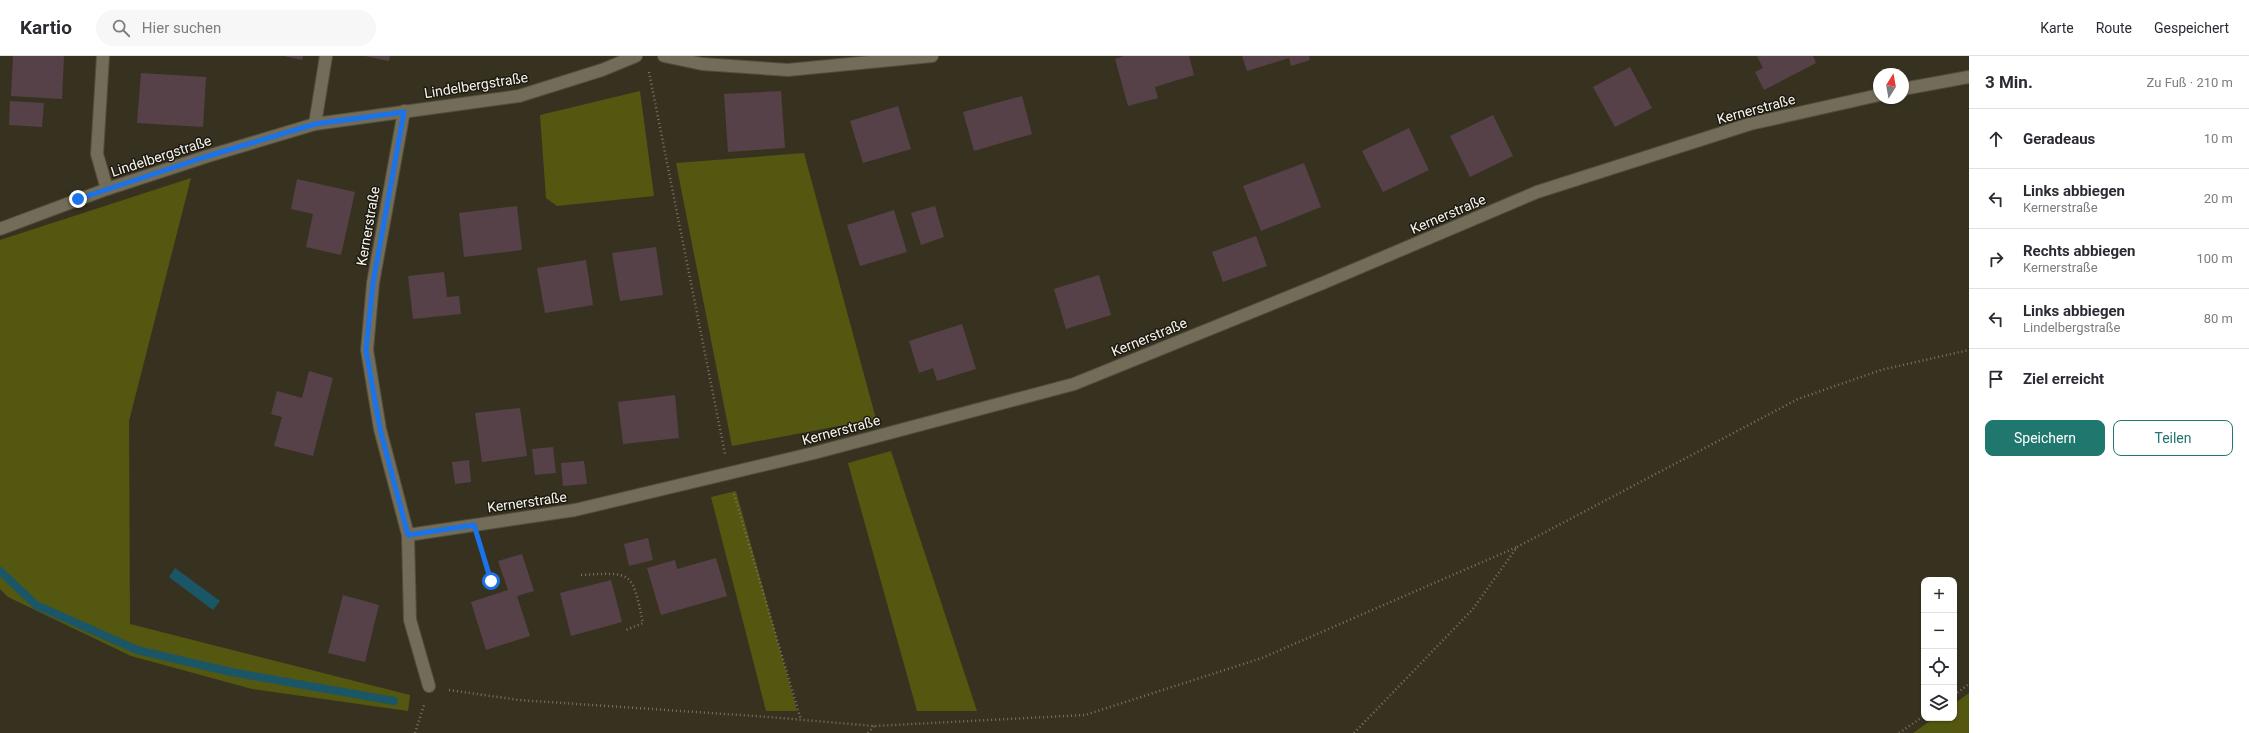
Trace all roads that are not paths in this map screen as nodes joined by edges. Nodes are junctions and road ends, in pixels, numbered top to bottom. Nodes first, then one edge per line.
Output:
1 (103, 56) edge
2 (326, 56) edge
3 (636, 56) edge
4 (664, 56) edge
5 (932, 56) edge
6 (1969, 77) edge
7 (1909, 88) edge
8 (1873, 96) edge
9 (404, 112) junction
10 (315, 124) junction
11 (107, 189) junction
12 (0, 229) edge
13 (408, 535) junction
14 (429, 686) road end

1 - 11 street, Lindelbergstraße
2 - 10 street
3 - 9 street, Lindelbergstraße
4 - 5 street
6 - 7 street
8 - 13 street, Kernerstraße
9 - 10 street, Lindelbergstraße
9 - 13 street, Kernerstraße
10 - 11 street, Lindelbergstraße
11 - 12 street, Lindelbergstraße
13 - 14 street, Kernerstraße

